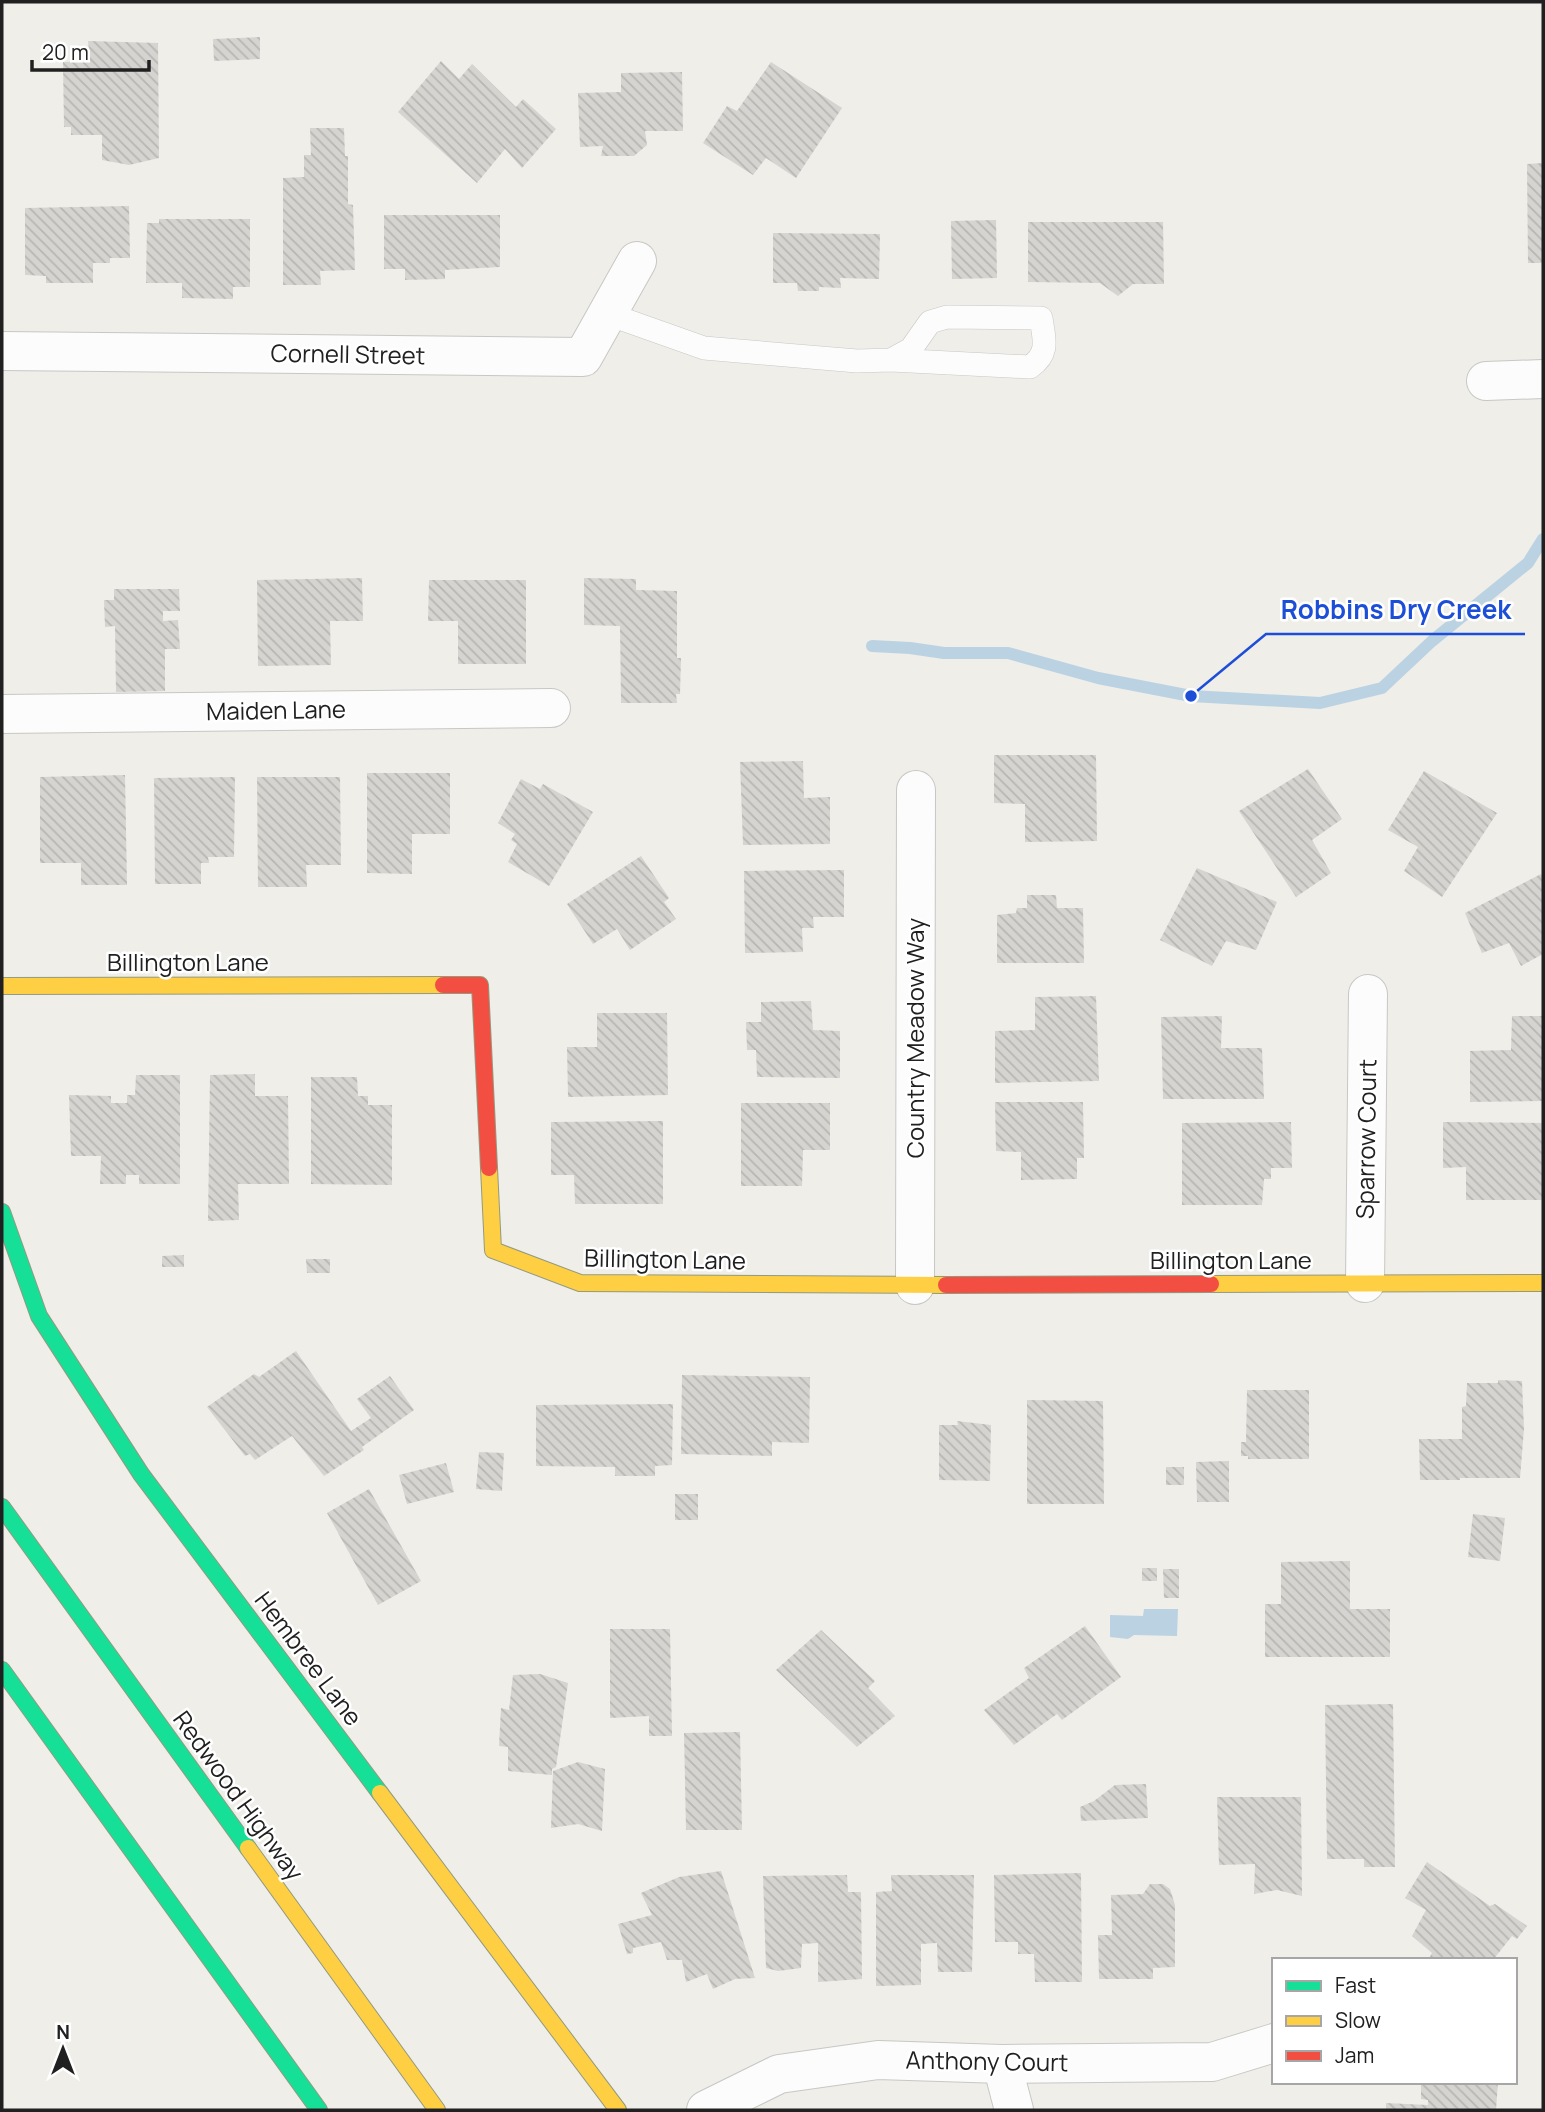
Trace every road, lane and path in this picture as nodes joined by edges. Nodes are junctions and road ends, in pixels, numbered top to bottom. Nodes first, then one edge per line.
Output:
1 (637, 261) dead end
2 (608, 314) junction
3 (2, 351) edge
4 (891, 360) junction
5 (1543, 379) edge
6 (1486, 381) dead end
7 (551, 708) dead end
8 (2, 714) edge
9 (916, 790) dead end
10 (2, 986) edge
11 (1368, 994) dead end
12 (2, 1212) edge
13 (1365, 1283) junction
14 (1543, 1283) edge
15 (915, 1285) junction
16 (2, 1507) edge
17 (2, 1670) edge
18 (1272, 2044) edge
19 (1002, 2064) junction
20 (319, 2110) edge
21 (437, 2110) edge
22 (618, 2110) edge
23 (706, 2110) edge
24 (1014, 2110) edge

1 - 2 street, Cornell Street
2 - 3 street, Cornell Street
2 - 4 lane
4 - 4 lane
5 - 6 street
7 - 8 street, Maiden Lane
9 - 15 street, Country Meadow Way
10 - 15 main road, Billington Lane
11 - 13 street, Sparrow Court
12 - 22 main road, Hembree Lane
13 - 14 main road, Billington Lane
13 - 15 main road, Billington Lane
16 - 21 main road, Redwood Highway
17 - 20 main road
18 - 19 street, Anthony Court
19 - 23 street, Anthony Court
19 - 24 street

